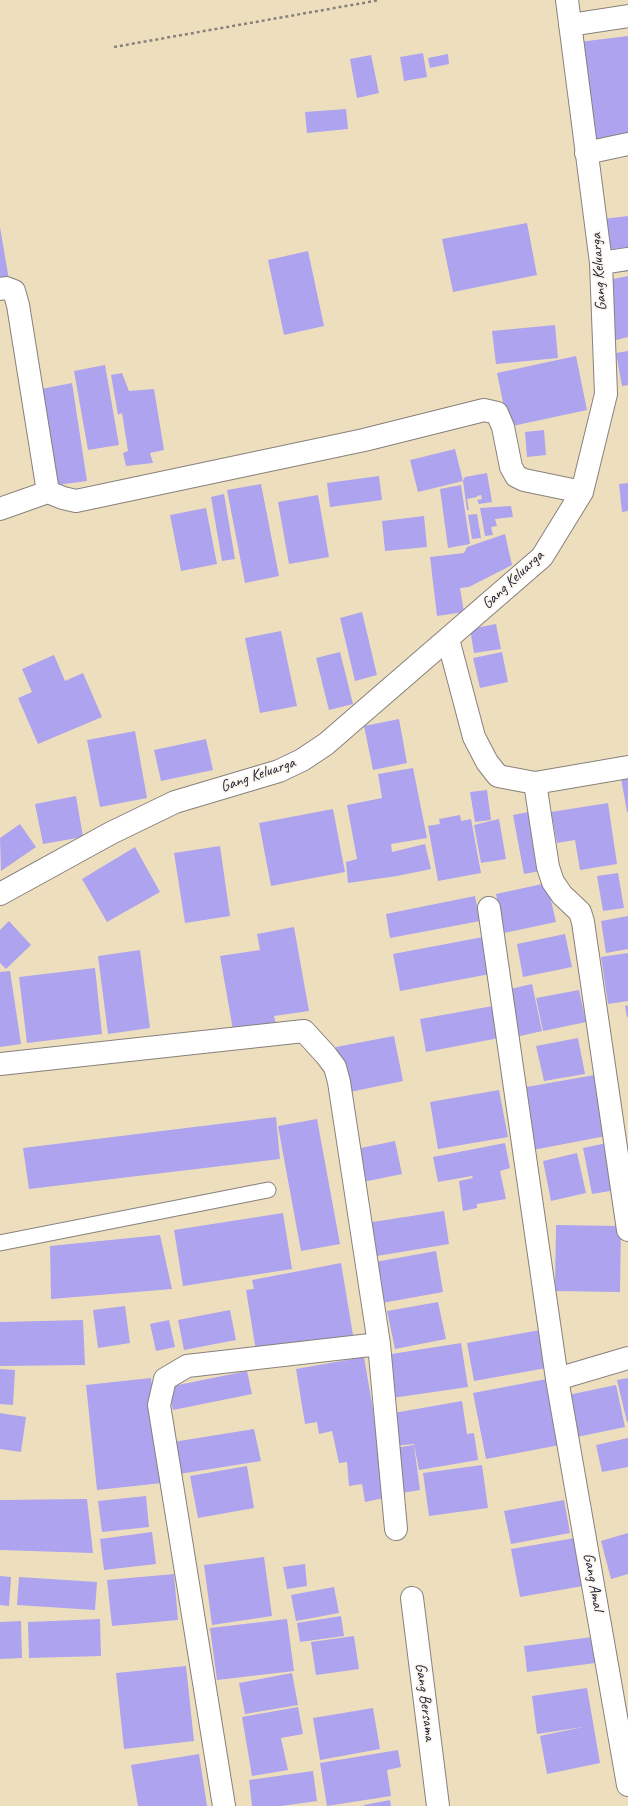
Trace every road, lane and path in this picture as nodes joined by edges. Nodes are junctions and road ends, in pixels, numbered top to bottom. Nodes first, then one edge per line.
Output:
1 (380, 0) edge
2 (567, 0) edge
3 (628, 16) edge
4 (570, 25) junction
5 (114, 47) dead end
6 (628, 144) edge
7 (586, 153) junction
8 (628, 259) edge
9 (601, 262) junction
10 (0, 289) edge
11 (48, 492) junction
12 (582, 492) junction
13 (0, 509) edge
14 (448, 639) junction
15 (628, 767) edge
16 (535, 783) junction
17 (0, 894) edge
18 (490, 908) dead end
19 (0, 1064) edge
20 (268, 1190) dead end
21 (628, 1230) edge
22 (0, 1243) edge
23 (380, 1344) junction
24 (628, 1358) edge
25 (558, 1380) junction
26 (396, 1529) dead end
27 (412, 1598) dead end
28 (628, 1784) edge
29 (224, 1806) edge
30 (438, 1806) edge

1 - 5 path
2 - 4 street, Gang Keluarga
3 - 4 street
4 - 7 street, Gang Keluarga
6 - 7 street
7 - 9 street, Gang Keluarga
8 - 9 street
9 - 12 street, Gang Keluarga
10 - 11 street
11 - 12 street
11 - 13 street
12 - 14 street, Gang Keluarga
14 - 16 street
14 - 17 street, Gang Keluarga
15 - 16 street
16 - 21 street
18 - 25 street, Gang Amal
19 - 23 street
20 - 22 lane
23 - 26 street
23 - 29 street
24 - 25 street
25 - 28 street, Gang Amal
27 - 30 street, Gang Bersama

